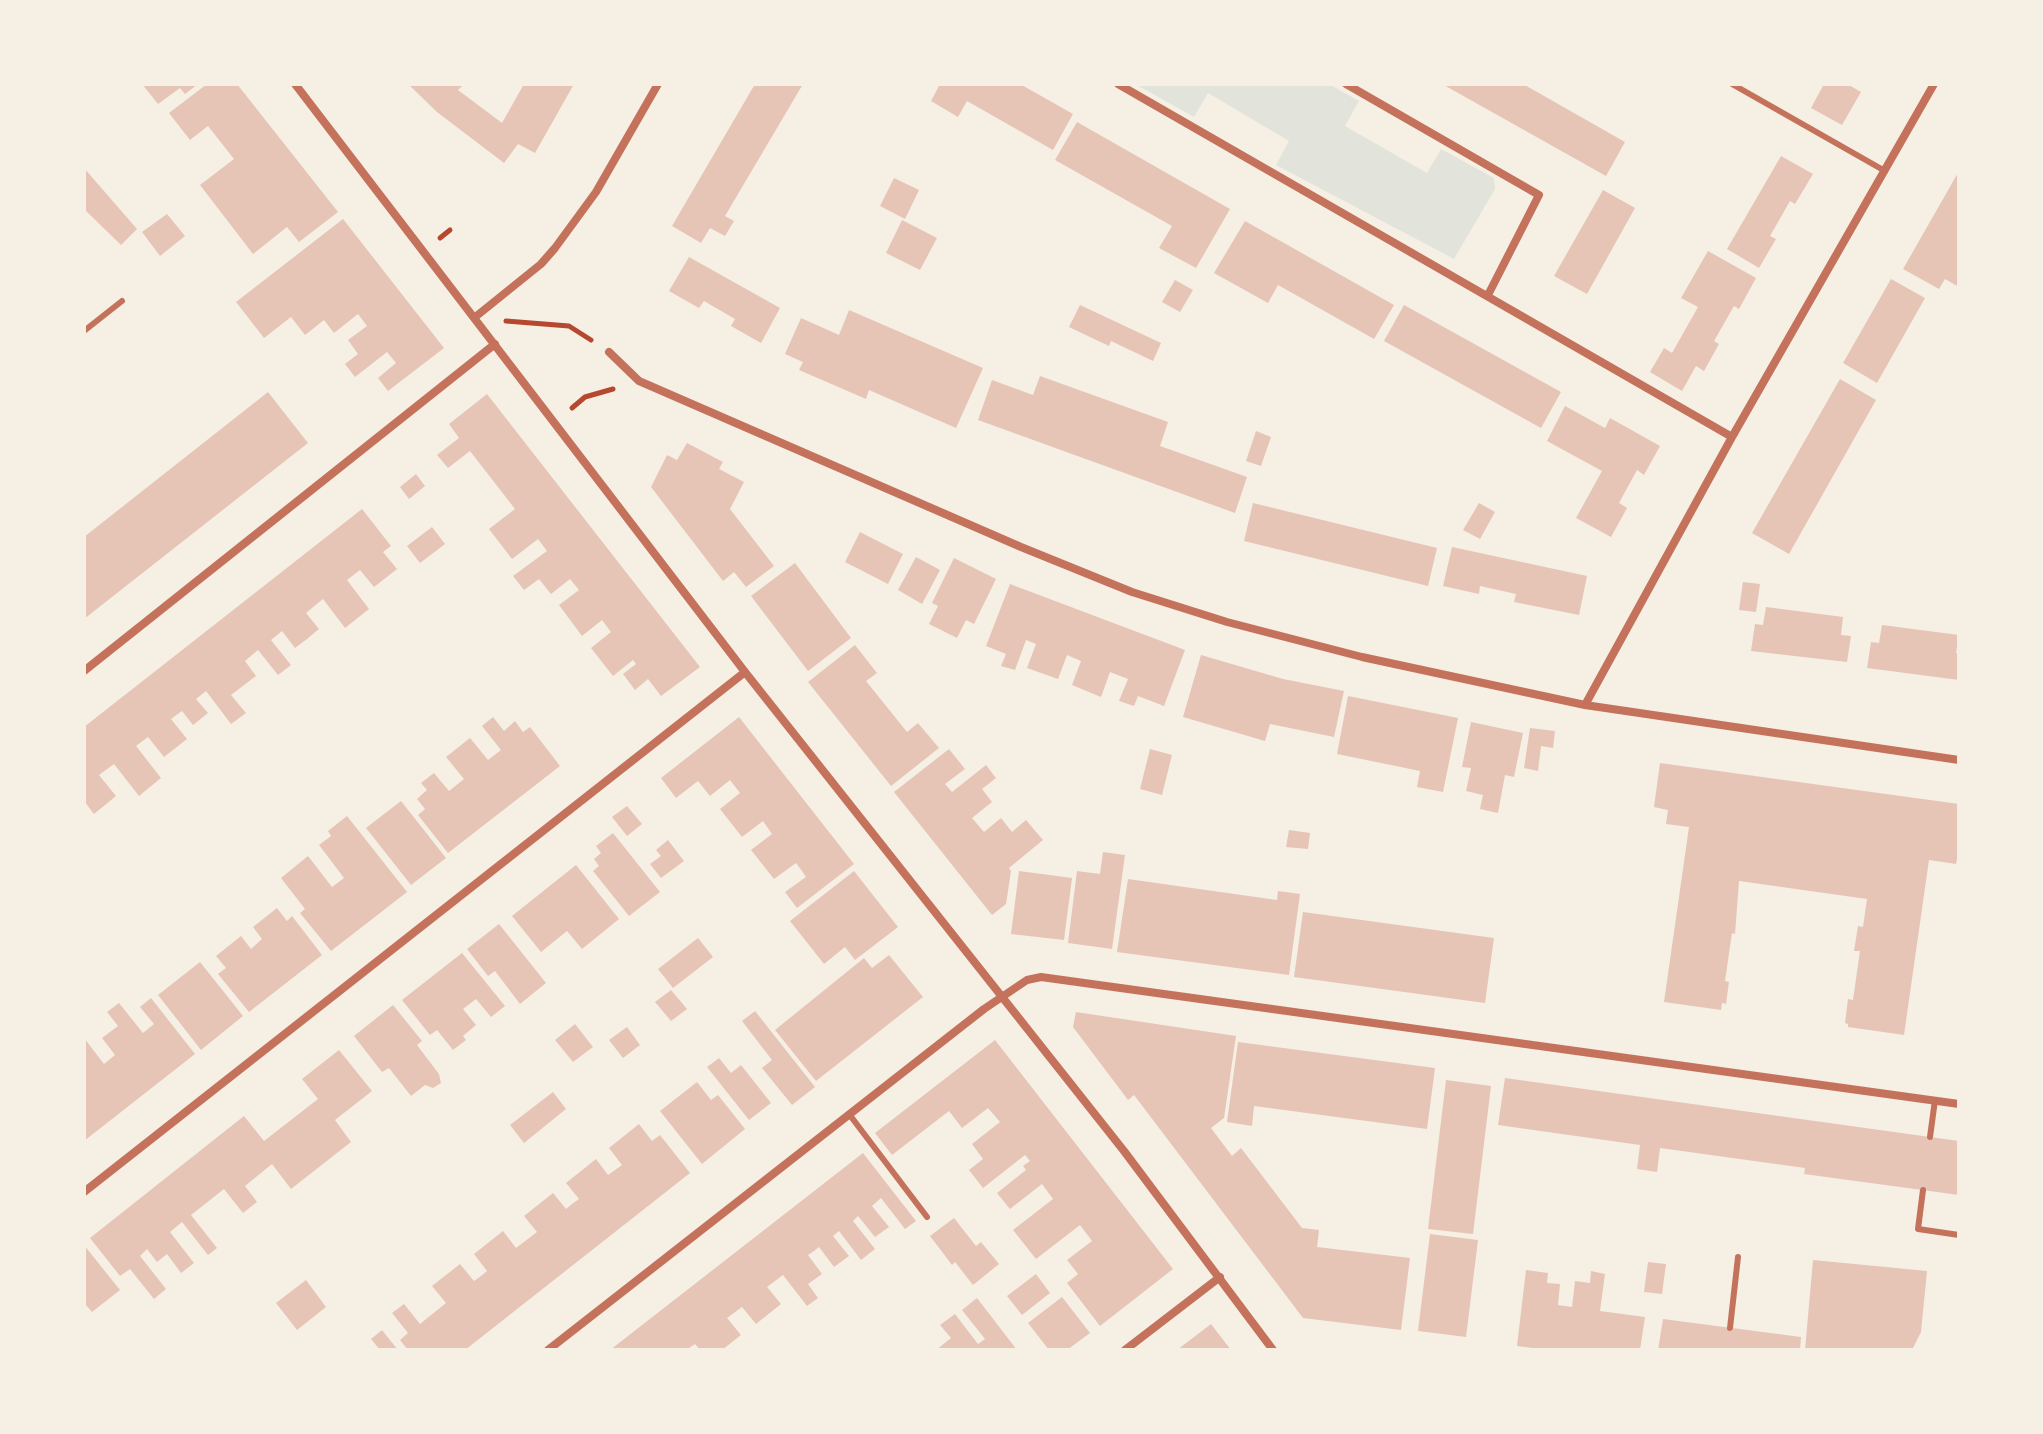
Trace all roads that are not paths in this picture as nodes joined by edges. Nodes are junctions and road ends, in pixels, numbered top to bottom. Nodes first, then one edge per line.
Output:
1 (295, 84) edge
2 (658, 84) edge
3 (1118, 84) edge
4 (1346, 84) edge
5 (1732, 84) edge
6 (1934, 84) edge
7 (1885, 171) junction
8 (1488, 295) junction
9 (122, 301) dead end
10 (474, 318) junction
11 (84, 331) edge
12 (495, 344) junction
13 (609, 352) road end
14 (1732, 437) junction
15 (84, 671) edge
16 (745, 672) junction
17 (1585, 705) junction
18 (1959, 760) edge
19 (1002, 996) junction
20 (1935, 1100) junction
21 (1959, 1104) edge
22 (849, 1114) junction
23 (1930, 1137) dead end
24 (1923, 1190) dead end
25 (84, 1192) edge
26 (927, 1217) dead end
27 (1959, 1235) edge
28 (1738, 1257) dead end
29 (1220, 1277) junction
30 (1730, 1328) dead end
31 (548, 1350) edge
32 (1125, 1350) edge
33 (1273, 1350) edge

1 - 10 street
2 - 10 street
3 - 8 street
4 - 8 street
5 - 7 lane
6 - 7 street
7 - 14 street
8 - 14 street
9 - 11 lane
10 - 12 street
12 - 15 street
12 - 16 street
13 - 17 street
14 - 17 street
16 - 19 street
16 - 25 street
17 - 18 street
19 - 20 street
19 - 22 street
19 - 29 street
20 - 21 street
20 - 23 lane
22 - 26 lane
22 - 31 street
24 - 27 lane
28 - 30 lane
29 - 32 street
29 - 33 street

